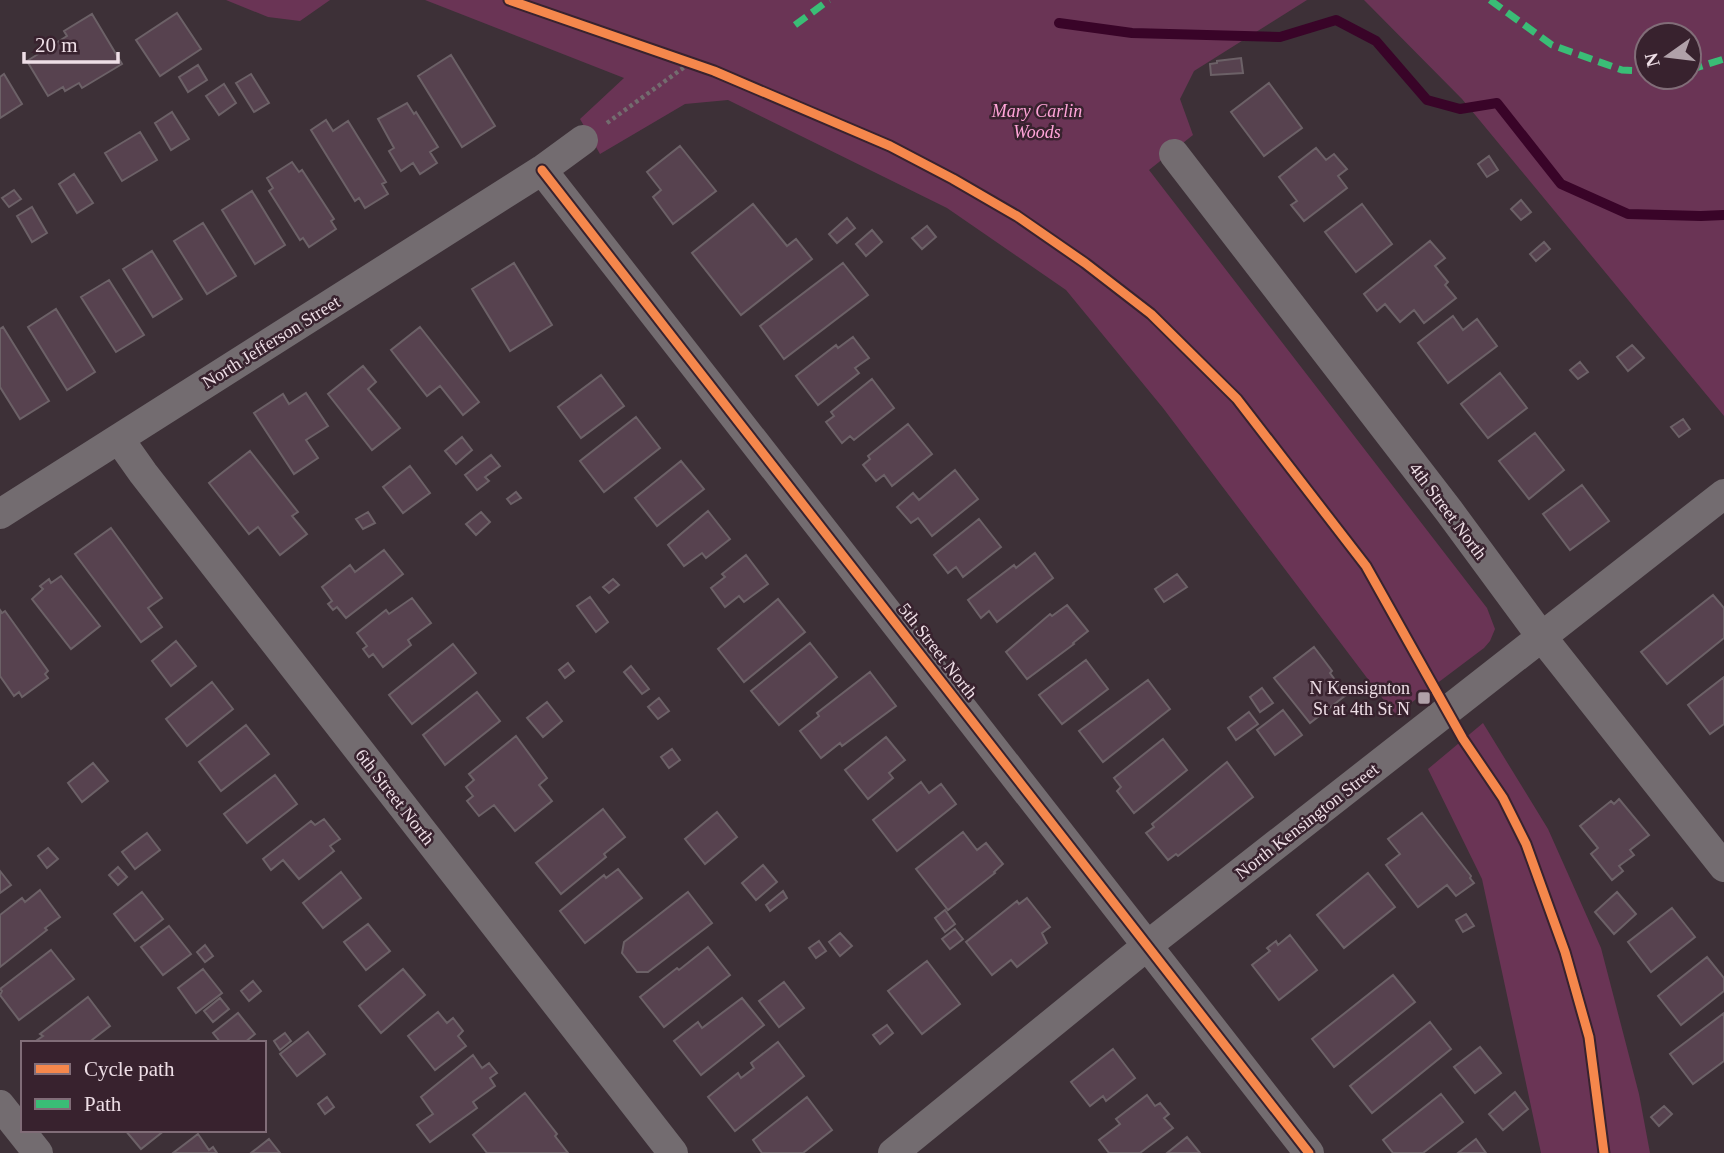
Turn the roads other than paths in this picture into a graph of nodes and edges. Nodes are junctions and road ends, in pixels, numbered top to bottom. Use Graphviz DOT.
graph roads {
  1 [pos="583,139"];
  2 [pos="1174,153"];
  3 [pos="542,170"];
  4 [pos="119,439"];
  5 [pos="1724,494"];
  6 [pos="0,514"];
  7 [pos="1541,636"];
  8 [pos="1724,867"];
  9 [pos="1148,945"];
  10 [pos="0,1105"];
  11 [pos="21,1132"];
  12 [pos="21,1132"];
  13 [pos="38,1153"];
  14 [pos="673,1153"];
  15 [pos="893,1153"];
  16 [pos="1310,1153"];
  1 -- 3 [label="street, North Jefferson Street"];
  2 -- 7 [label="street, 4th Street North"];
  3 -- 4 [label="street, North Jefferson Street"];
  3 -- 9 [label="street, 5th Street North"];
  4 -- 6 [label="street, North Jefferson Street"];
  4 -- 14 [label="street, 6th Street North"];
  5 -- 7 [label="street, North Kensington Street"];
  7 -- 8 [label="street, 4th Street North"];
  7 -- 9 [label="street, North Kensington Street"];
  9 -- 15 [label="street, North Kensington Street"];
  9 -- 16 [label="street, 5th Street North"];
  10 -- 11 [label="street"];
  12 -- 13 [label="street"];
}
